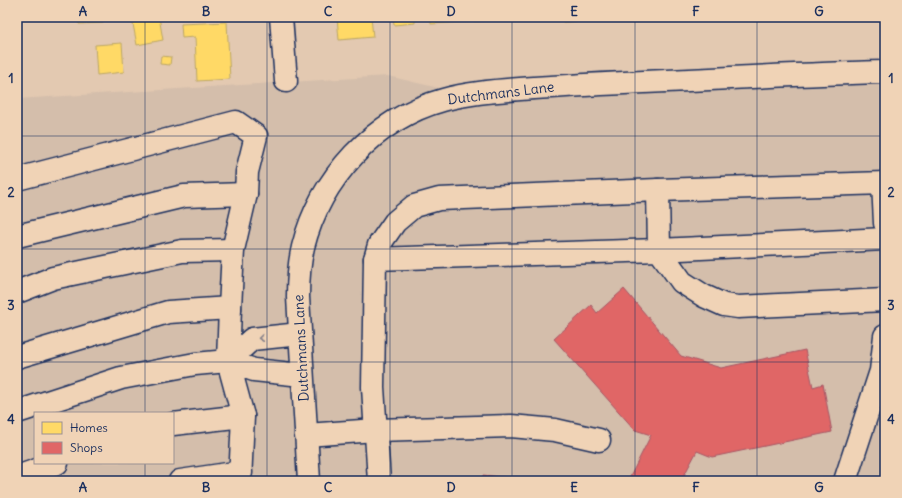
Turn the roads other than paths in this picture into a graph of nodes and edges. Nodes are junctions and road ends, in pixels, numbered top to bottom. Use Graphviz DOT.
graph roads {
  1 [pos="281,17"];
  2 [pos="885,72"];
  3 [pos="286,81"];
  4 [pos="17,179"];
  5 [pos="884,183"];
  6 [pos="658,190"];
  7 [pos="246,194"];
  8 [pos="885,223"];
  9 [pos="17,236"];
  10 [pos="885,239"];
  11 [pos="233,250"];
  12 [pos="658,250"];
  13 [pos="375,259"];
  14 [pos="17,292"];
  15 [pos="885,300"];
  16 [pos="230,308"];
  17 [pos="300,334"];
  18 [pos="885,341"];
  19 [pos="17,357"];
  20 [pos="228,361"];
  21 [pos="302,375"];
  22 [pos="17,412"];
  23 [pos="243,416"];
  24 [pos="174,424"];
  25 [pos="376,430"];
  26 [pos="306,435"];
  27 [pos="599,440"];
  28 [pos="54,464"];
  29 [pos="240,476"];
  30 [pos="17,477"];
  31 [pos="180,481"];
  32 [pos="309,481"];
  33 [pos="379,481"];
  34 [pos="845,481"];
  1 -- 3 [label="street"];
  2 -- 17 [label="street, Dutchmans Lane"];
  4 -- 7 [label="street"];
  5 -- 6 [label="street"];
  5 -- 8 [label="street"];
  6 -- 12 [label="street"];
  6 -- 13 [label="street"];
  7 -- 9 [label="street"];
  7 -- 11 [label="street"];
  10 -- 12 [label="street"];
  11 -- 14 [label="street"];
  11 -- 16 [label="street"];
  12 -- 13 [label="street"];
  12 -- 15 [label="street"];
  13 -- 25 [label="street"];
  16 -- 19 [label="street"];
  16 -- 20 [label="street"];
  17 -- 20 [label="street, one-way"];
  17 -- 21 [label="street, Dutchmans Lane"];
  18 -- 34 [label="street"];
  20 -- 21 [label="street"];
  20 -- 22 [label="street"];
  20 -- 23 [label="street"];
  21 -- 26 [label="street, Dutchmans Lane"];
  23 -- 24 [label="street"];
  23 -- 29 [label="street"];
  25 -- 26 [label="street"];
  25 -- 27 [label="street"];
  25 -- 33 [label="street"];
  26 -- 32 [label="street, Dutchmans Lane"];
  28 -- 30 [label="street"];
  29 -- 31 [label="street"];
}
